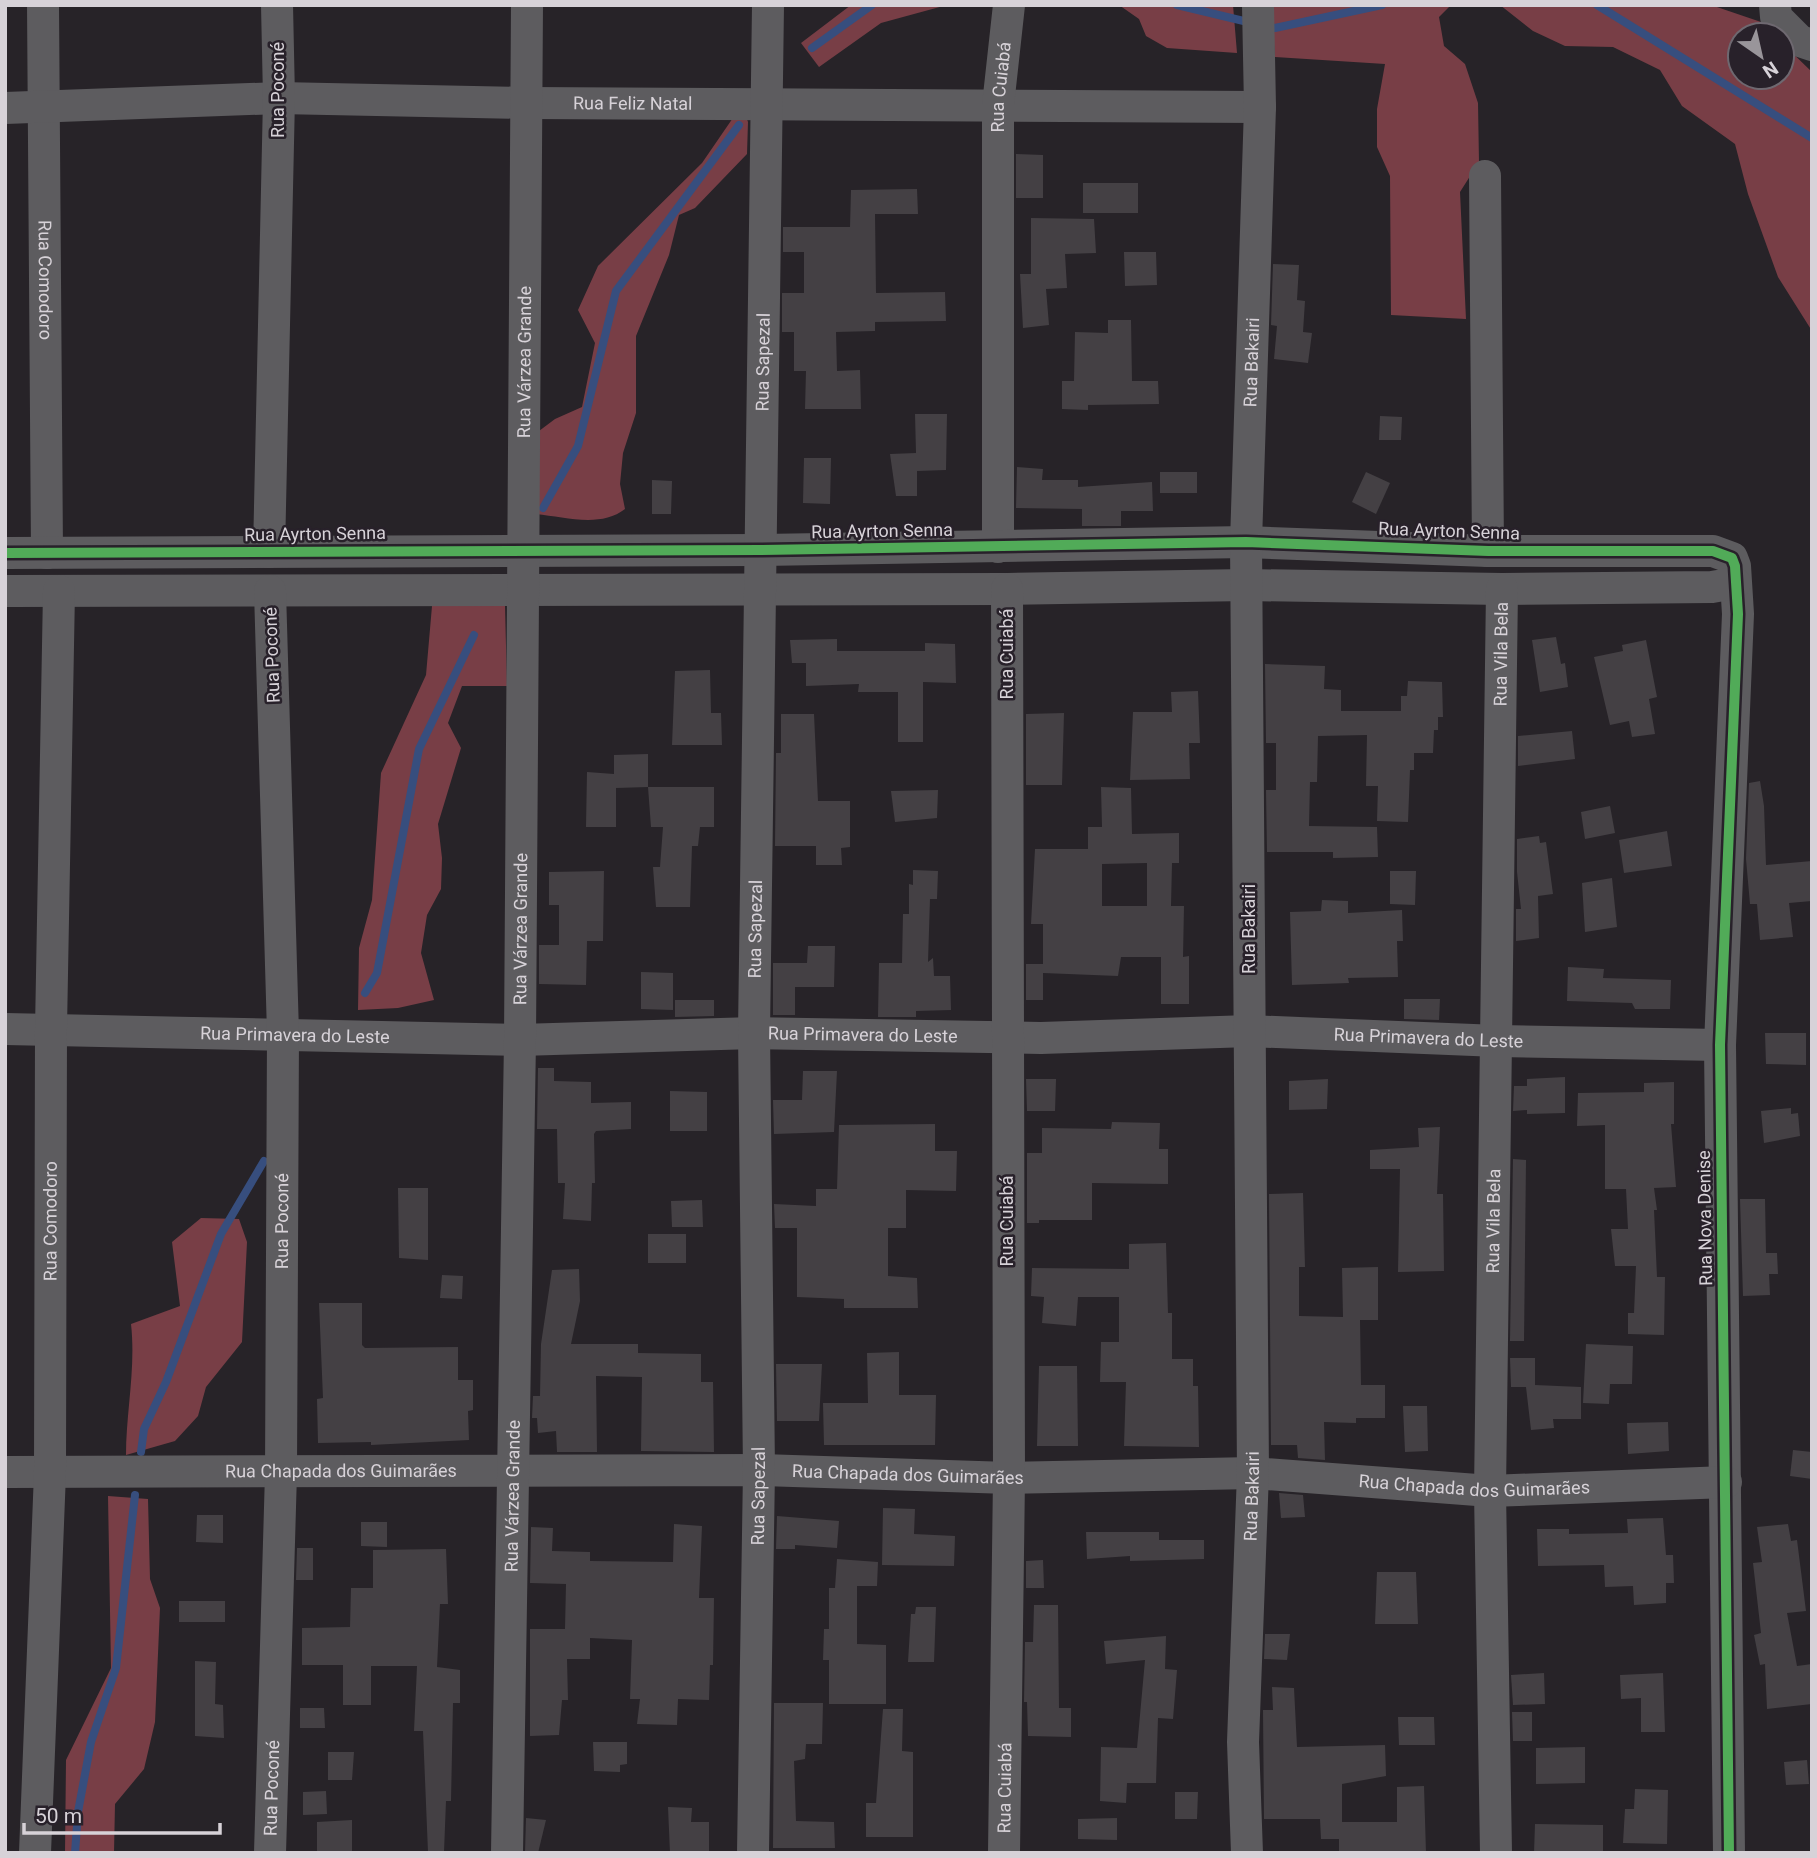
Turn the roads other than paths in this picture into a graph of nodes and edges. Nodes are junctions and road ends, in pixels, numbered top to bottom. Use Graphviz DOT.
graph roads {
  1 [pos="43,5"];
  2 [pos="277,5"];
  3 [pos="527,5"];
  4 [pos="768,5"];
  5 [pos="1009,5"];
  6 [pos="1258,6"];
  7 [pos="1775,11"];
  8 [pos="1812,45"];
  9 [pos="279,98"];
  10 [pos="528,103"];
  11 [pos="768,103"];
  12 [pos="998,105"];
  13 [pos="1260,107"];
  14 [pos="5,108"];
  15 [pos="46,108"];
  16 [pos="1485,176"];
  17 [pos="1246,542"];
  18 [pos="998,547"];
  19 [pos="524,549"];
  20 [pos="760,550"];
  21 [pos="1489,551"];
  22 [pos="269,552"];
  23 [pos="5,553"];
  24 [pos="47,553"];
  25 [pos="1735,583"];
  26 [pos="1247,585"];
  27 [pos="523,589"];
  28 [pos="1007,589"];
  29 [pos="1502,589"];
  30 [pos="759,590"];
  31 [pos="5,591"];
  32 [pos="59,591"];
  33 [pos="270,591"];
  34 [pos="5,1029"];
  35 [pos="51,1029"];
  36 [pos="1249,1031"];
  37 [pos="754,1033"];
  38 [pos="283,1034"];
  39 [pos="1005,1037"];
  40 [pos="520,1040"];
  41 [pos="1498,1041"];
  42 [pos="1720,1045"];
  43 [pos="760,1471"];
  44 [pos="5,1472"];
  45 [pos="513,1472"];
  46 [pos="50,1473"];
  47 [pos="281,1473"];
  48 [pos="1253,1473"];
  49 [pos="1009,1478"];
  50 [pos="1726,1482"];
  51 [pos="1490,1491"];
  52 [pos="35,1853"];
  53 [pos="270,1853"];
  54 [pos="508,1853"];
  55 [pos="754,1853"];
  56 [pos="1004,1853"];
  57 [pos="1247,1853"];
  58 [pos="1496,1853"];
  59 [pos="1729,1853"];
  1 -- 15 [label="street, Rua Comodoro"];
  2 -- 9 [label="street, Rua Poconé"];
  3 -- 10 [label="street, Rua Várzea Grande"];
  4 -- 11 [label="street, Rua Sapezal"];
  5 -- 12 [label="street, Rua Cuiabá"];
  6 -- 13 [label="street, Rua Bakairi"];
  7 -- 8 [label="street"];
  9 -- 10 [label="street, Rua Feliz Natal"];
  9 -- 15 [label="street, Rua Feliz Natal"];
  9 -- 22 [label="street, Rua Poconé"];
  10 -- 11 [label="street, Rua Feliz Natal"];
  10 -- 19 [label="street, Rua Várzea Grande"];
  11 -- 12 [label="street, Rua Feliz Natal"];
  11 -- 20 [label="street, Rua Sapezal"];
  12 -- 13 [label="street, Rua Feliz Natal"];
  12 -- 18 [label="street, Rua Cuiabá"];
  13 -- 17 [label="street, Rua Bakairi"];
  14 -- 15 [label="street, Rua Feliz Natal"];
  15 -- 24 [label="street, Rua Comodoro"];
  16 -- 21 [label="street"];
  17 -- 18 [label="street, Rua Ayrton Senna"];
  17 -- 21 [label="street, Rua Ayrton Senna"];
  17 -- 26 [label="street, Rua Bakairi"];
  18 -- 20 [label="street, Rua Ayrton Senna"];
  19 -- 20 [label="street, Rua Ayrton Senna"];
  19 -- 22 [label="street, Rua Ayrton Senna"];
  19 -- 27 [label="street, Rua Várzea Grande"];
  20 -- 30 [label="street, Rua Sapezal"];
  21 -- 25 [label="street, Rua Ayrton Senna"];
  22 -- 24 [label="street, Rua Ayrton Senna"];
  23 -- 24 [label="street, Rua Ayrton Senna"];
  25 -- 29 [label="street"];
  25 -- 42 [label="street, Rua Nova Denise"];
  26 -- 28 [label="street"];
  26 -- 29 [label="street"];
  26 -- 36 [label="street, Rua Bakairi"];
  27 -- 30 [label="street"];
  27 -- 33 [label="street"];
  27 -- 40 [label="street, Rua Várzea Grande"];
  28 -- 30 [label="street"];
  28 -- 39 [label="street, Rua Cuiabá"];
  29 -- 41 [label="street, Rua Vila Bela"];
  30 -- 37 [label="street, Rua Sapezal"];
  31 -- 32 [label="street"];
  32 -- 33 [label="street"];
  32 -- 35 [label="street, Rua Comodoro"];
  33 -- 38 [label="street, Rua Poconé"];
  34 -- 35 [label="street, Rua Primavera do Leste"];
  35 -- 38 [label="street, Rua Primavera do Leste"];
  35 -- 46 [label="street, Rua Comodoro"];
  36 -- 39 [label="street, Rua Primavera do Leste"];
  36 -- 41 [label="street, Rua Primavera do Leste"];
  36 -- 48 [label="street, Rua Bakairi"];
  37 -- 39 [label="street, Rua Primavera do Leste"];
  37 -- 40 [label="street, Rua Primavera do Leste"];
  37 -- 43 [label="street, Rua Sapezal"];
  38 -- 40 [label="street, Rua Primavera do Leste"];
  38 -- 47 [label="street, Rua Poconé"];
  39 -- 49 [label="street, Rua Cuiabá"];
  40 -- 45 [label="street, Rua Várzea Grande"];
  41 -- 42 [label="street, Rua Primavera do Leste"];
  41 -- 51 [label="street, Rua Vila Bela"];
  42 -- 50 [label="street, Rua Nova Denise"];
  43 -- 45 [label="street, Rua Chapada dos Guimarães"];
  43 -- 49 [label="street, Rua Chapada dos Guimarães"];
  43 -- 55 [label="street, Rua Sapezal"];
  44 -- 46 [label="street, Rua Chapada dos Guimarães"];
  45 -- 47 [label="street, Rua Chapada dos Guimarães"];
  45 -- 54 [label="street, Rua Várzea Grande"];
  46 -- 47 [label="street, Rua Chapada dos Guimarães"];
  46 -- 52 [label="street, Rua Comodoro"];
  47 -- 53 [label="street, Rua Poconé"];
  48 -- 49 [label="street, Rua Chapada dos Guimarães"];
  48 -- 51 [label="street, Rua Chapada dos Guimarães"];
  48 -- 57 [label="street, Rua Bakairi"];
  49 -- 56 [label="street, Rua Cuiabá"];
  50 -- 51 [label="street, Rua Chapada dos Guimarães"];
  50 -- 59 [label="street, Rua Nova Denise"];
  51 -- 58 [label="street, Rua Vila Bela"];
}
